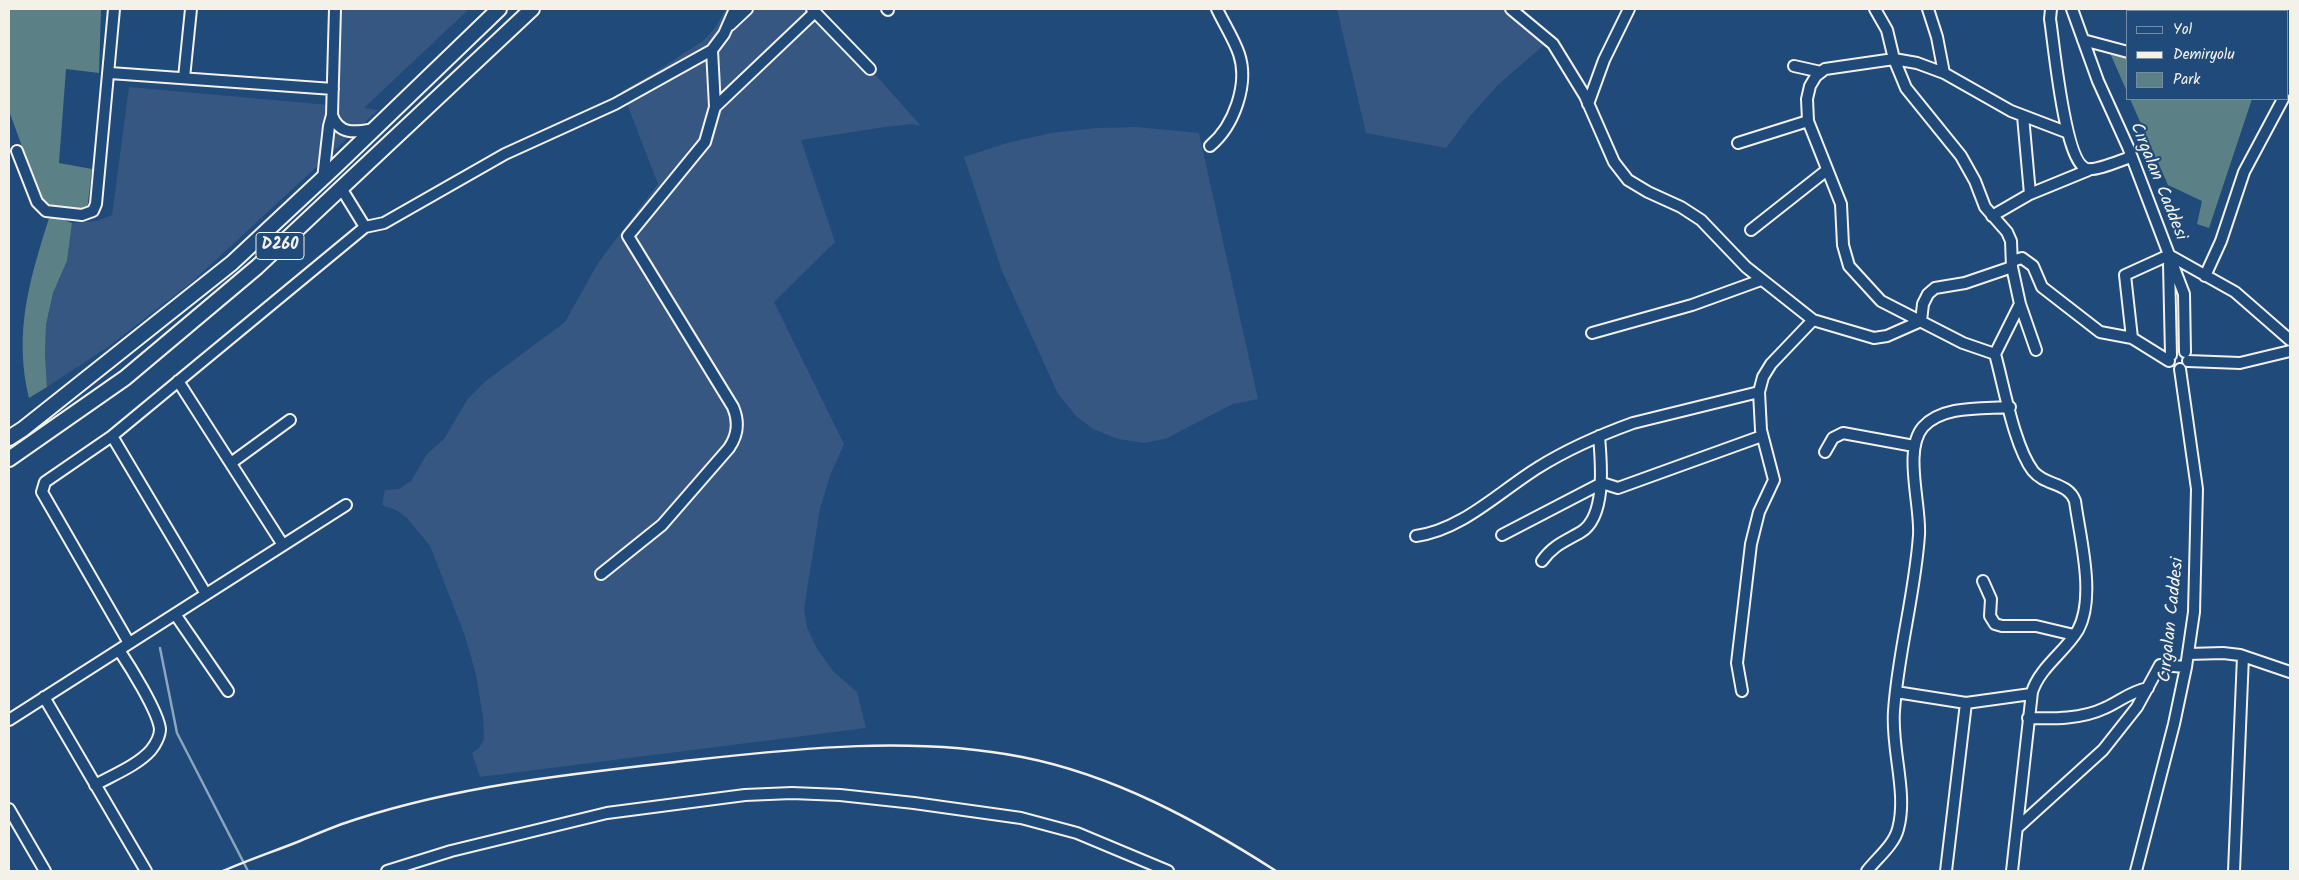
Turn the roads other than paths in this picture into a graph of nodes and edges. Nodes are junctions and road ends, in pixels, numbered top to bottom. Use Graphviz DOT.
graph roads {
  1 [pos="114,9"];
  2 [pos="191,9"];
  3 [pos="335,9"];
  4 [pos="499,9"];
  5 [pos="532,9"];
  6 [pos="735,9"];
  7 [pos="747,9"];
  8 [pos="1217,9"];
  9 [pos="1511,9"];
  10 [pos="1629,9"];
  11 [pos="1875,9"];
  12 [pos="1928,9"];
  13 [pos="2051,9"];
  14 [pos="2072,9"];
  15 [pos="814,10"];
  16 [pos="727,28"];
  17 [pos="2083,40"];
  18 [pos="712,50"];
  19 [pos="2126,51"];
  20 [pos="1894,59"];
  21 [pos="1794,66"];
  22 [pos="870,69"];
  23 [pos="1820,72"];
  24 [pos="1944,72"];
  25 [pos="110,73"];
  26 [pos="184,78"];
  27 [pos="333,89"];
  28 [pos="2282,100"];
  29 [pos="1588,104"];
  30 [pos="714,107"];
  31 [pos="332,115"];
  32 [pos="2023,116"];
  33 [pos="1808,121"];
  34 [pos="376,128"];
  35 [pos="2066,132"];
  36 [pos="1738,143"];
  37 [pos="1210,146"];
  38 [pos="17,151"];
  39 [pos="2131,157"];
  40 [pos="2091,169"];
  41 [pos="1828,170"];
  42 [pos="323,179"];
  43 [pos="341,188"];
  44 [pos="2030,194"];
  45 [pos="1992,216"];
  46 [pos="365,227"];
  47 [pos="1751,230"];
  48 [pos="2169,255"];
  49 [pos="2012,264"];
  50 [pos="2206,276"];
  51 [pos="1761,280"];
  52 [pos="2020,304"];
  53 [pos="1813,320"];
  54 [pos="1921,321"];
  55 [pos="1592,333"];
  56 [pos="2132,338"];
  57 [pos="2290,340"];
  58 [pos="2036,350"];
  59 [pos="2290,351"];
  60 [pos="1995,354"];
  61 [pos="2187,357"];
  62 [pos="2170,358"];
  63 [pos="2180,369"];
  64 [pos="178,381"];
  65 [pos="1759,392"];
  66 [pos="2010,407"];
  67 [pos="290,420"];
  68 [pos="112,436"];
  69 [pos="1599,436"];
  70 [pos="1762,436"];
  71 [pos="9,438"];
  72 [pos="1914,446"];
  73 [pos="1825,452"];
  74 [pos="9,459"];
  75 [pos="230,464"];
  76 [pos="1602,483"];
  77 [pos="346,505"];
  78 [pos="1502,535"];
  79 [pos="1416,536"];
  80 [pos="283,545"];
  81 [pos="1542,561"];
  82 [pos="601,574"];
  83 [pos="1983,581"];
  84 [pos="206,594"];
  85 [pos="175,614"];
  86 [pos="2074,635"];
  87 [pos="129,643"];
  88 [pos="119,650"];
  89 [pos="2188,654"];
  90 [pos="2243,656"];
  91 [pos="2186,667"];
  92 [pos="2290,672"];
  93 [pos="2148,688"];
  94 [pos="1742,691"];
  95 [pos="228,692"];
  96 [pos="1896,692"];
  97 [pos="2031,694"];
  98 [pos="44,697"];
  99 [pos="1966,703"];
  100 [pos="2028,718"];
  101 [pos="9,720"];
  102 [pos="95,785"];
  103 [pos="9,809"];
  104 [pos="2016,828"];
  105 [pos="45,871"];
  106 [pos="146,871"];
  107 [pos="387,871"];
  108 [pos="1168,871"];
  109 [pos="1867,871"];
  110 [pos="1946,871"];
  111 [pos="2012,871"];
  112 [pos="2136,871"];
  113 [pos="2234,871"];
  1 -- 25 [label="street"];
  2 -- 26 [label="street"];
  3 -- 27 [label="street"];
  4 -- 34 [label="highway, D260"];
  5 -- 43 [label="highway, D260"];
  6 -- 16 [label="street"];
  7 -- 16 [label="street"];
  8 -- 37 [label="street"];
  9 -- 29 [label="street"];
  10 -- 29 [label="street"];
  11 -- 20 [label="street"];
  12 -- 24 [label="street"];
  13 -- 35 [label="street"];
  14 -- 17 [label="street, Cırgalan Caddesi"];
  15 -- 22 [label="street"];
  15 -- 30 [label="street"];
  16 -- 18 [label="street"];
  17 -- 19 [label="street"];
  17 -- 39 [label="street, Cırgalan Caddesi"];
  18 -- 30 [label="street"];
  18 -- 46 [label="street"];
  20 -- 23 [label="street"];
  20 -- 24 [label="street"];
  20 -- 45 [label="street"];
  21 -- 23 [label="street"];
  23 -- 33 [label="street"];
  24 -- 32 [label="street"];
  25 -- 26 [label="street"];
  25 -- 38 [label="street"];
  26 -- 27 [label="street"];
  27 -- 31 [label="street"];
  28 -- 50 [label="street"];
  29 -- 51 [label="street"];
  30 -- 82 [label="street"];
  31 -- 34 [label="street"];
  31 -- 42 [label="street"];
  32 -- 35 [label="street"];
  32 -- 44 [label="street"];
  33 -- 36 [label="street"];
  33 -- 41 [label="street"];
  34 -- 42 [label="highway, D260"];
  35 -- 40 [label="street"];
  39 -- 40 [label="street"];
  39 -- 48 [label="street, Cırgalan Caddesi"];
  40 -- 44 [label="street"];
  41 -- 47 [label="street"];
  41 -- 54 [label="street"];
  42 -- 71 [label="highway, D260"];
  43 -- 46 [label="street"];
  43 -- 74 [label="highway, D260"];
  44 -- 45 [label="street"];
  45 -- 49 [label="street"];
  46 -- 64 [label="street"];
  48 -- 50 [label="street"];
  48 -- 56 [label="street"];
  48 -- 61 [label="street, Cırgalan Caddesi"];
  48 -- 62 [label="street, Cırgalan Caddesi"];
  49 -- 52 [label="street"];
  49 -- 54 [label="street"];
  49 -- 56 [label="street"];
  50 -- 57 [label="street"];
  51 -- 53 [label="street"];
  51 -- 55 [label="street"];
  52 -- 58 [label="street"];
  52 -- 60 [label="street"];
  53 -- 54 [label="street"];
  53 -- 65 [label="street"];
  54 -- 60 [label="street"];
  56 -- 62 [label="street"];
  59 -- 61 [label="street"];
  60 -- 66 [label="street"];
  61 -- 62 [label="street"];
  61 -- 63 [label="street"];
  62 -- 63 [label="street"];
  63 -- 89 [label="street, Cırgalan Caddesi"];
  64 -- 68 [label="street"];
  64 -- 75 [label="street"];
  65 -- 69 [label="street"];
  65 -- 70 [label="street"];
  66 -- 72 [label="street"];
  66 -- 86 [label="street"];
  67 -- 75 [label="street"];
  68 -- 84 [label="street"];
  68 -- 87 [label="street"];
  69 -- 76 [label="street"];
  69 -- 79 [label="street"];
  70 -- 76 [label="street"];
  70 -- 94 [label="street"];
  72 -- 73 [label="street"];
  72 -- 96 [label="street"];
  75 -- 80 [label="street"];
  76 -- 78 [label="street"];
  76 -- 81 [label="street"];
  77 -- 80 [label="street"];
  80 -- 84 [label="street"];
  83 -- 86 [label="street"];
  84 -- 85 [label="street"];
  85 -- 87 [label="street"];
  85 -- 95 [label="street"];
  86 -- 97 [label="street"];
  87 -- 88 [label="street"];
  88 -- 98 [label="street"];
  88 -- 102 [label="street"];
  89 -- 90 [label="street"];
  89 -- 91 [label="street, Cırgalan Caddesi"];
  90 -- 92 [label="street"];
  90 -- 113 [label="street"];
  91 -- 93 [label="street"];
  91 -- 112 [label="street, Cırgalan Caddesi"];
  93 -- 100 [label="street"];
  93 -- 104 [label="street"];
  96 -- 99 [label="street"];
  96 -- 109 [label="street"];
  97 -- 99 [label="street"];
  97 -- 100 [label="street"];
  98 -- 101 [label="street"];
  98 -- 102 [label="street"];
  99 -- 110 [label="street"];
  100 -- 104 [label="street"];
  102 -- 106 [label="street"];
  103 -- 105 [label="street"];
  104 -- 111 [label="street"];
  107 -- 108 [label="street"];
}
